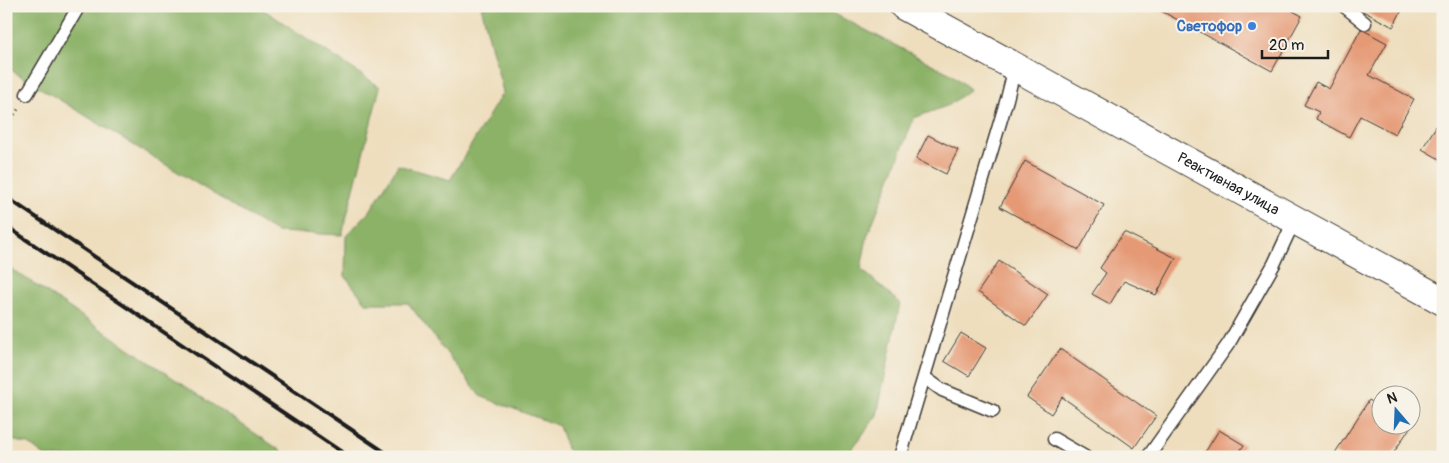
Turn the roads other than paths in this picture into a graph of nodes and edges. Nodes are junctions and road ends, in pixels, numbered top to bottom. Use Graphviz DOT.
graph roads {
  1 [pos="79,6"];
  2 [pos="904,6"];
  3 [pos="1344,6"];
  4 [pos="1365,22"];
  5 [pos="1015,67"];
  6 [pos="27,94"];
  7 [pos="1294,221"];
  8 [pos="1443,301"];
  9 [pos="924,377"];
  10 [pos="994,411"];
  11 [pos="1054,439"];
  12 [pos="900,457"];
  13 [pos="1085,457"];
  14 [pos="1148,457"];
  1 -- 6 [label="lane"];
  2 -- 5 [label="main road, Реактивная улица"];
  3 -- 4 [label="lane"];
  5 -- 7 [label="main road, Реактивная улица"];
  5 -- 9 [label="lane"];
  7 -- 8 [label="main road, Реактивная улица"];
  7 -- 14 [label="lane"];
  9 -- 10 [label="lane"];
  9 -- 12 [label="lane"];
  11 -- 13 [label="lane"];
}
